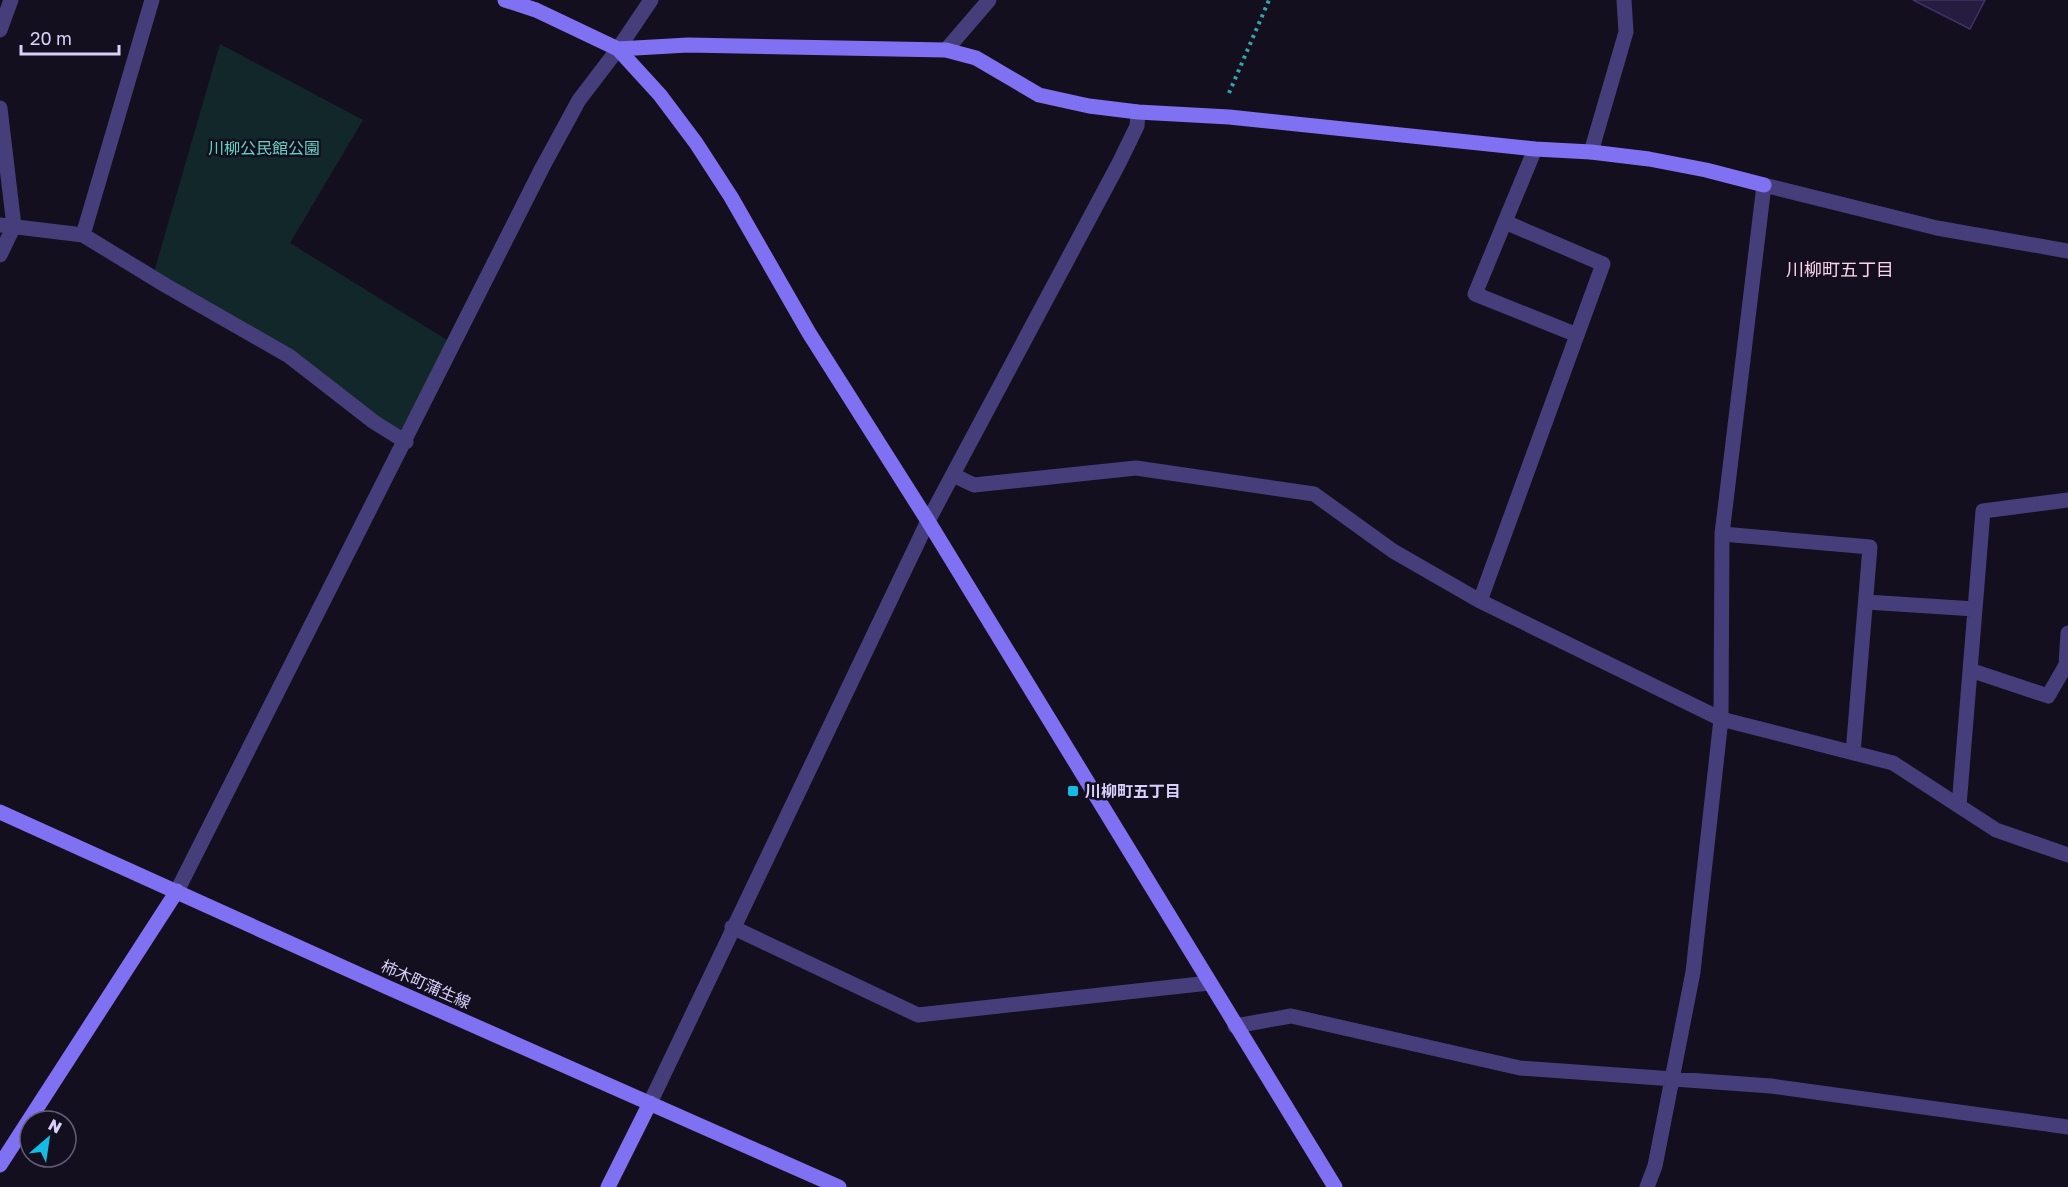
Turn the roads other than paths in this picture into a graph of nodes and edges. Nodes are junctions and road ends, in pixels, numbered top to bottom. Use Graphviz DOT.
graph roads {
  1 [pos="11,0"];
  2 [pos="152,0"];
  3 [pos="505,0"];
  4 [pos="651,0"];
  5 [pos="989,0"];
  6 [pos="1624,0"];
  7 [pos="0,30"];
  8 [pos="618,49"];
  9 [pos="946,50"];
  10 [pos="0,108"];
  11 [pos="1138,112"];
  12 [pos="1535,148"];
  13 [pos="1591,152"];
  14 [pos="1764,185"];
  15 [pos="1505,222"];
  16 [pos="7,225"];
  17 [pos="83,235"];
  18 [pos="2068,250"];
  19 [pos="0,255"];
  20 [pos="1577,335"];
  21 [pos="406,442"];
  22 [pos="953,475"];
  23 [pos="2068,500"];
  24 [pos="928,521"];
  25 [pos="1722,534"];
  26 [pos="1480,601"];
  27 [pos="1866,602"];
  28 [pos="1975,609"];
  29 [pos="2068,633"];
  30 [pos="1970,670"];
  31 [pos="1721,719"];
  32 [pos="1853,753"];
  33 [pos="1959,806"];
  34 [pos="0,812"];
  35 [pos="2068,855"];
  36 [pos="177,891"];
  37 [pos="732,927"];
  38 [pos="1209,983"];
  39 [pos="1235,1026"];
  40 [pos="1672,1078"];
  41 [pos="650,1103"];
  42 [pos="2068,1127"];
  43 [pos="0,1165"];
  44 [pos="608,1187"];
  45 [pos="839,1187"];
  46 [pos="1335,1187"];
  47 [pos="1647,1187"];
  1 -- 7 [label="street"];
  2 -- 17 [label="street"];
  3 -- 8 [label="street"];
  4 -- 8 [label="street"];
  5 -- 9 [label="street"];
  6 -- 13 [label="street"];
  8 -- 9 [label="street"];
  8 -- 21 [label="street"];
  8 -- 24 [label="street"];
  9 -- 11 [label="street"];
  10 -- 16 [label="street"];
  11 -- 12 [label="street"];
  11 -- 22 [label="street"];
  12 -- 13 [label="street"];
  12 -- 15 [label="street"];
  13 -- 14 [label="street"];
  14 -- 18 [label="street"];
  14 -- 25 [label="street"];
  15 -- 20 [label="street"];
  15 -- 20 [label="street"];
  16 -- 17 [label="street"];
  16 -- 19 [label="street"];
  17 -- 21 [label="street"];
  20 -- 26 [label="street"];
  21 -- 36 [label="street"];
  22 -- 24 [label="street"];
  22 -- 26 [label="street"];
  23 -- 28 [label="street"];
  24 -- 37 [label="street"];
  24 -- 38 [label="street"];
  25 -- 27 [label="street"];
  25 -- 31 [label="street"];
  26 -- 31 [label="street"];
  27 -- 28 [label="street"];
  27 -- 32 [label="street"];
  28 -- 30 [label="street"];
  29 -- 30 [label="street"];
  30 -- 33 [label="street"];
  31 -- 32 [label="street"];
  31 -- 40 [label="street"];
  32 -- 33 [label="street"];
  33 -- 35 [label="street"];
  34 -- 36 [label="street, 柿木町蒲生線"];
  36 -- 41 [label="street, 柿木町蒲生線"];
  36 -- 43 [label="street"];
  37 -- 38 [label="street"];
  37 -- 41 [label="street"];
  38 -- 39 [label="street"];
  39 -- 40 [label="street"];
  39 -- 46 [label="street"];
  40 -- 42 [label="street"];
  40 -- 47 [label="street"];
  41 -- 44 [label="street"];
  41 -- 45 [label="street, 柿木町蒲生線"];
}
